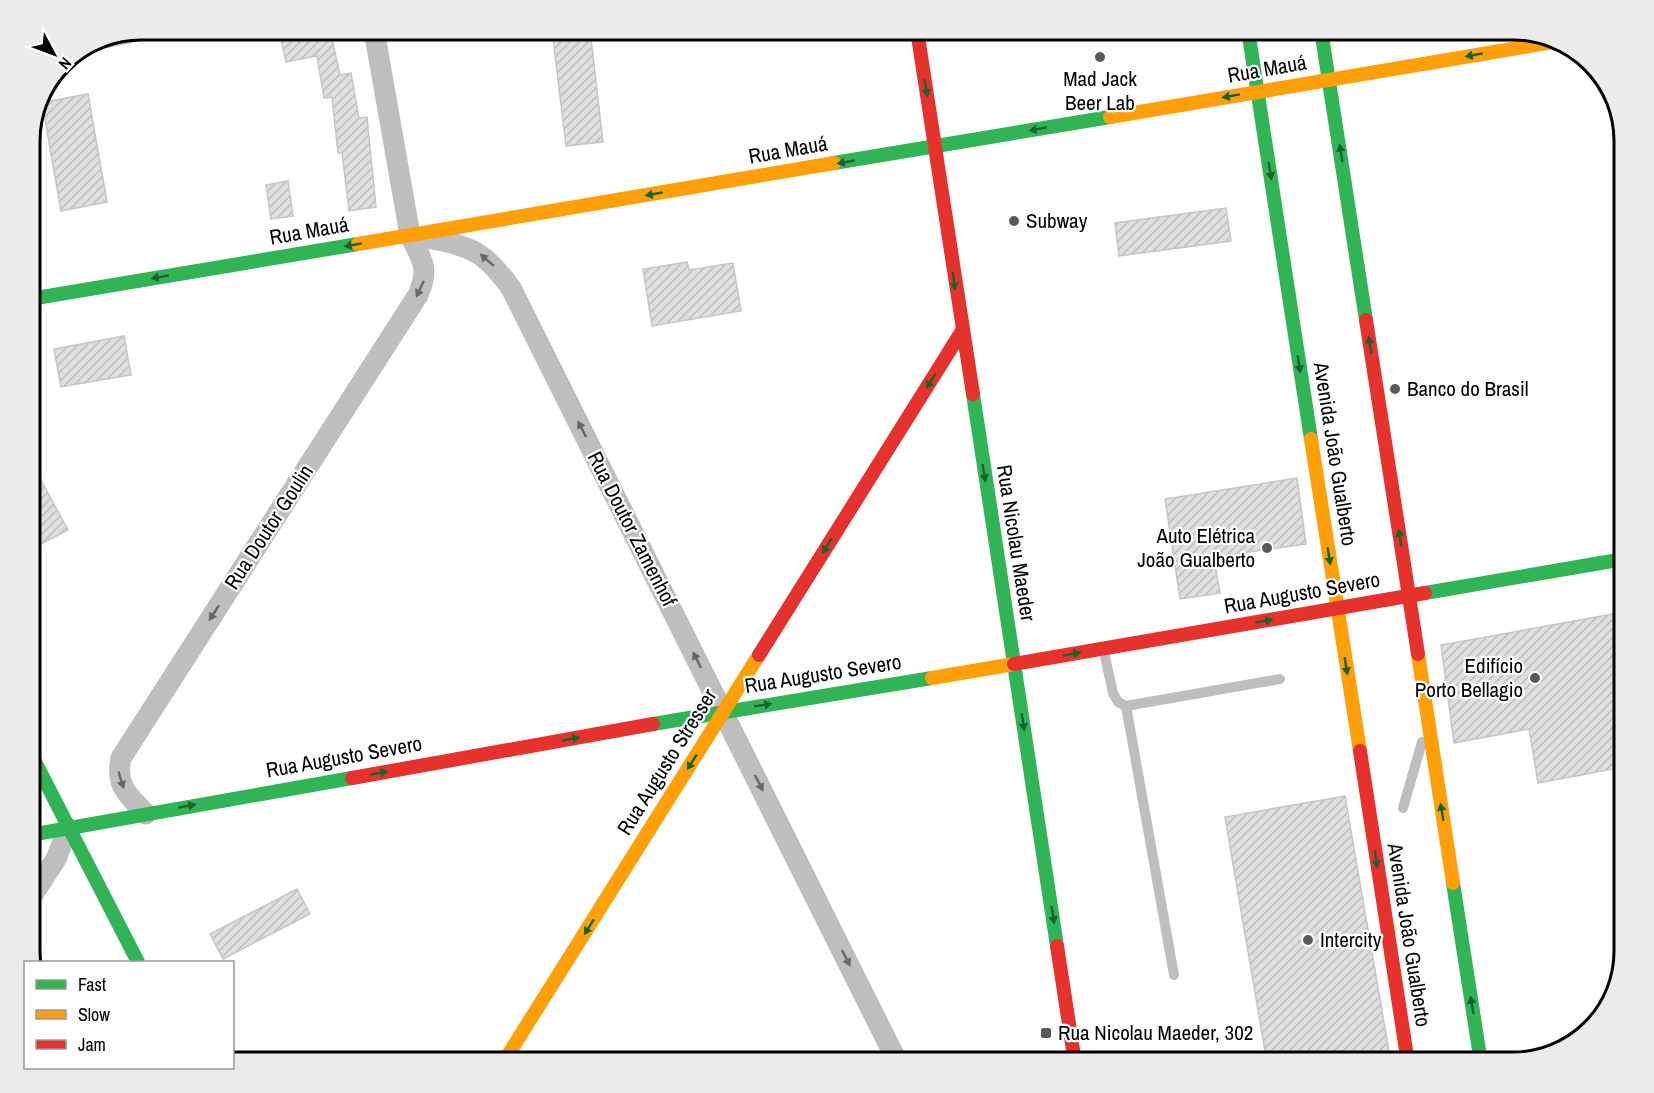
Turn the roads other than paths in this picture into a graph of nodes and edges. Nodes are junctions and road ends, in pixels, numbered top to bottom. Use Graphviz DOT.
graph roads {
  1 [pos="376,40"];
  2 [pos="918,40"];
  3 [pos="1250,40"];
  4 [pos="1324,40"];
  5 [pos="1539,44"];
  6 [pos="1330,80"];
  7 [pos="1258,92"];
  8 [pos="934,147"];
  9 [pos="410,235"];
  10 [pos="41,297"];
  11 [pos="962,332"];
  12 [pos="1614,561"];
  13 [pos="1409,596"];
  14 [pos="1337,608"];
  15 [pos="1103,649"];
  16 [pos="1014,664"];
  17 [pos="1280,679"];
  18 [pos="1126,706"];
  19 [pos="723,712"];
  20 [pos="1428,720"];
  21 [pos="41,774"];
  22 [pos="1403,808"];
  23 [pos="146,814"];
  24 [pos="68,828"];
  25 [pos="41,833"];
  26 [pos="41,879"];
  27 [pos="137,961"];
  28 [pos="1174,975"];
  29 [pos="510,1052"];
  30 [pos="893,1052"];
  31 [pos="1074,1052"];
  32 [pos="1406,1052"];
  33 [pos="1479,1052"];
  1 -- 9 [label="street"];
  2 -- 8 [label="main road, Rua Nicolau Maeder, one-way"];
  3 -- 7 [label="main road, Avenida João Gualberto"];
  4 -- 6 [label="main road"];
  5 -- 6 [label="main road, Rua Mauá, one-way"];
  6 -- 7 [label="main road, Rua Mauá"];
  13 -- 6 [label="main road, one-way"];
  7 -- 8 [label="main road, Rua Mauá, one-way"];
  7 -- 14 [label="main road, Avenida João Gualberto, one-way"];
  8 -- 9 [label="main road, Rua Mauá, one-way"];
  8 -- 11 [label="main road, Rua Nicolau Maeder, one-way"];
  9 -- 10 [label="main road, Rua Mauá, one-way"];
  19 -- 9 [label="street, Rua Doutor Zamenhof, one-way"];
  9 -- 23 [label="street, Rua Doutor Goulin, one-way"];
  11 -- 16 [label="main road, Rua Nicolau Maeder, one-way"];
  11 -- 19 [label="main road, Rua Augusto Stresser, one-way"];
  12 -- 13 [label="main road, Rua Augusto Severo"];
  13 -- 14 [label="main road, Rua Augusto Severo"];
  13 -- 20 [label="main road"];
  15 -- 14 [label="main road, Rua Augusto Severo, one-way"];
  14 -- 32 [label="main road, Avenida João Gualberto, one-way"];
  16 -- 15 [label="main road, Rua Augusto Severo, one-way"];
  15 -- 18 [label="lane"];
  19 -- 16 [label="main road, Rua Augusto Severo, one-way"];
  16 -- 31 [label="main road, Rua Nicolau Maeder, one-way"];
  17 -- 18 [label="lane"];
  18 -- 28 [label="lane"];
  23 -- 19 [label="main road, Rua Augusto Severo, one-way"];
  19 -- 29 [label="main road, Rua Augusto Stresser, one-way"];
  19 -- 30 [label="street, Rua Doutor Zamenhof, one-way"];
  20 -- 22 [label="lane"];
  33 -- 20 [label="main road, one-way"];
  21 -- 24 [label="main road"];
  23 -- 24 [label="main road, Rua Augusto Severo"];
  24 -- 25 [label="main road, Rua Augusto Severo"];
  24 -- 26 [label="street"];
  24 -- 27 [label="main road"];
}
